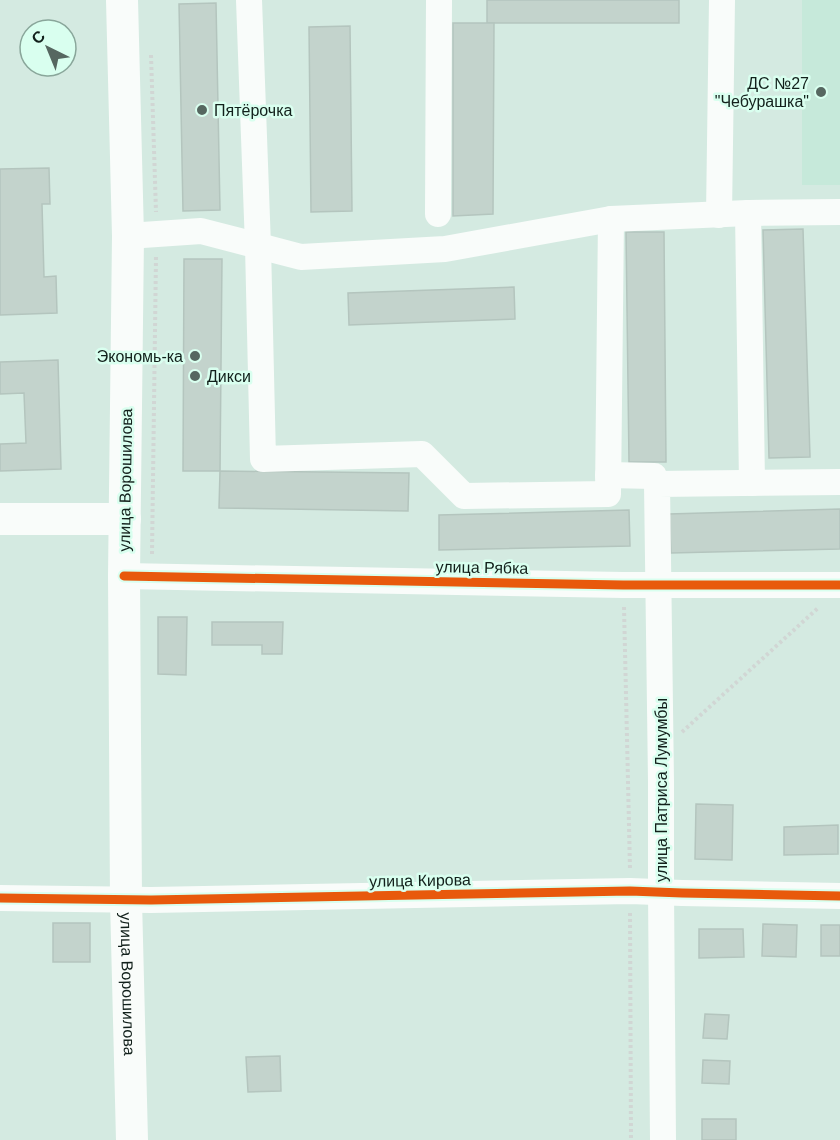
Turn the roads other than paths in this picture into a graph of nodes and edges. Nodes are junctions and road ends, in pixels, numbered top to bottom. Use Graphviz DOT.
graph roads {
  1 [pos="122,0"];
  2 [pos="249,0"];
  3 [pos="439,0"];
  4 [pos="722,0"];
  5 [pos="840,212"];
  6 [pos="748,213"];
  7 [pos="438,214"];
  8 [pos="719,215"];
  9 [pos="611,219"];
  10 [pos="128,236"];
  11 [pos="258,246"];
  12 [pos="608,475"];
  13 [pos="840,482"];
  14 [pos="752,483"];
  15 [pos="657,484"];
  16 [pos="0,519"];
  17 [pos="125,519"];
  18 [pos="124,576"];
  19 [pos="659,584"];
  20 [pos="840,585"];
  21 [pos="661,892"];
  22 [pos="840,896"];
  23 [pos="0,898"];
  24 [pos="126,900"];
  25 [pos="132,1140"];
  26 [pos="663,1140"];
  1 -- 10 [label="main road, улица Ворошилова"];
  2 -- 11 [label="street"];
  3 -- 7 [label="street"];
  4 -- 8 [label="street"];
  5 -- 6 [label="street"];
  6 -- 8 [label="street"];
  6 -- 14 [label="street"];
  8 -- 9 [label="street"];
  9 -- 11 [label="street"];
  9 -- 12 [label="street"];
  10 -- 11 [label="street"];
  10 -- 17 [label="main road, улица Ворошилова"];
  11 -- 12 [label="street"];
  12 -- 15 [label="street"];
  13 -- 14 [label="street"];
  14 -- 15 [label="street"];
  15 -- 19 [label="street, улица Патриса Лумумбы"];
  16 -- 17 [label="main road"];
  17 -- 18 [label="main road, улица Ворошилова"];
  18 -- 19 [label="street, улица Рябка"];
  18 -- 24 [label="main road, улица Ворошилова"];
  19 -- 20 [label="street, улица Рябка"];
  19 -- 21 [label="street, улица Патриса Лумумбы"];
  21 -- 22 [label="street, улица Кирова"];
  21 -- 24 [label="street, улица Кирова"];
  21 -- 26 [label="street, улица Патриса Лумумбы"];
  23 -- 24 [label="street, улица Кирова"];
  24 -- 25 [label="main road, улица Ворошилова"];
}
